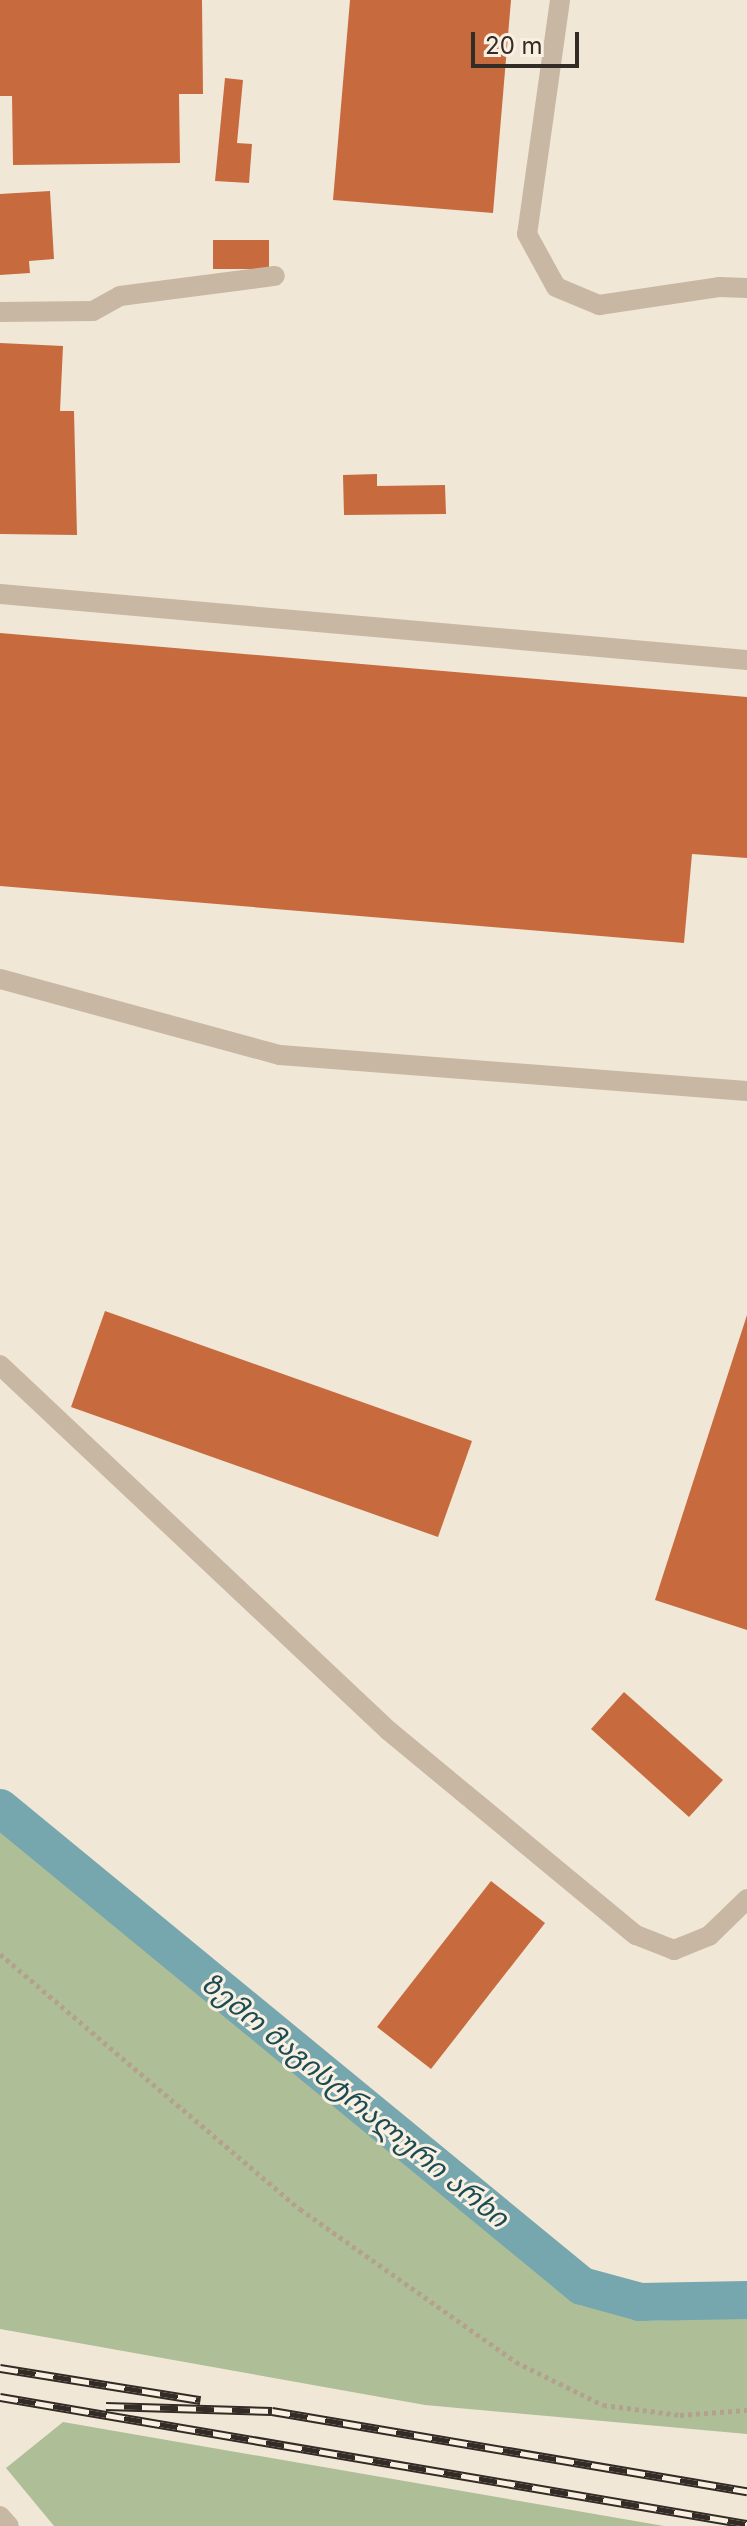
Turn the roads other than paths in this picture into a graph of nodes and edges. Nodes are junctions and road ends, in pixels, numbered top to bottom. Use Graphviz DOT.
graph roads {
  1 [pos="560,0"];
  2 [pos="275,276"];
  3 [pos="747,288"];
  4 [pos="0,312"];
  5 [pos="0,594"];
  6 [pos="747,660"];
  7 [pos="0,979"];
  8 [pos="747,1091"];
  9 [pos="0,1365"];
  10 [pos="747,1899"];
  11 [pos="0,2516"];
  12 [pos="9,2526"];
  1 -- 3 [label="street"];
  2 -- 4 [label="street"];
  5 -- 6 [label="street"];
  7 -- 8 [label="street"];
  9 -- 10 [label="street"];
  11 -- 12 [label="street"];
}
